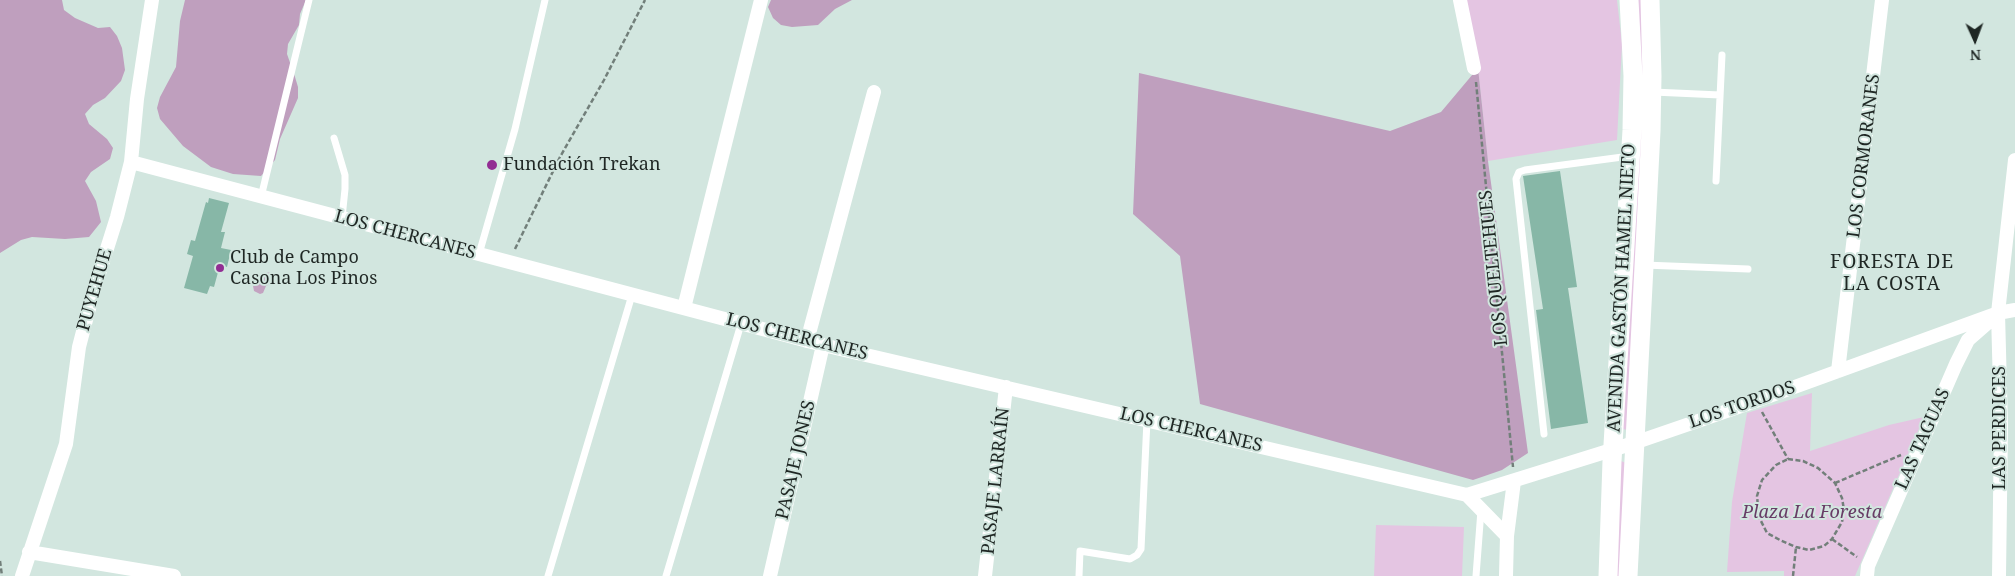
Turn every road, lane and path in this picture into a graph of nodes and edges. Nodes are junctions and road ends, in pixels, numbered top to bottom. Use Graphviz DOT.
graph roads {
  1 [pos="152,0"];
  2 [pos="309,0"];
  3 [pos="545,0"];
  4 [pos="645,0"];
  5 [pos="762,0"];
  6 [pos="1460,0"];
  7 [pos="1630,0"];
  8 [pos="1650,0"];
  9 [pos="1882,0"];
  10 [pos="1722,55"];
  11 [pos="1474,68"];
  12 [pos="874,92"];
  13 [pos="1652,92"];
  14 [pos="1720,95"];
  15 [pos="334,138"];
  16 [pos="1630,156"];
  17 [pos="2015,160"];
  18 [pos="131,162"];
  19 [pos="1716,181"];
  20 [pos="262,197"];
  21 [pos="342,218"];
  22 [pos="479,254"];
  23 [pos="508,262"];
  24 [pos="1644,266"];
  25 [pos="1748,269"];
  26 [pos="632,295"];
  27 [pos="684,308"];
  28 [pos="2015,310"];
  29 [pos="1998,313"];
  30 [pos="741,324"];
  31 [pos="807,341"];
  32 [pos="823,345"];
  33 [pos="1838,371"];
  34 [pos="1006,387"];
  35 [pos="1756,401"];
  36 [pos="1147,420"];
  37 [pos="1544,434"];
  38 [pos="1634,443"];
  39 [pos="1920,447"];
  40 [pos="1613,450"];
  41 [pos="1788,459"];
  42 [pos="1514,481"];
  43 [pos="1835,484"];
  44 [pos="1467,495"];
  45 [pos="1481,510"];
  46 [pos="1507,536"];
  47 [pos="1832,539"];
  48 [pos="1796,547"];
  49 [pos="29,552"];
  50 [pos="0,561"];
  51 [pos="1867,571"];
  52 [pos="2,576"];
  53 [pos="22,576"];
  54 [pos="174,576"];
  55 [pos="548,576"];
  56 [pos="666,576"];
  57 [pos="770,576"];
  58 [pos="985,576"];
  59 [pos="1079,576"];
  60 [pos="1476,576"];
  61 [pos="1506,576"];
  62 [pos="1608,576"];
  63 [pos="1628,576"];
  64 [pos="1793,576"];
  65 [pos="1999,576"];
  1 -- 18 [label="street, PUYEHUE"];
  2 -- 20 [label="lane"];
  3 -- 22 [label="lane"];
  4 -- 23 [label="path"];
  5 -- 27 [label="street"];
  6 -- 11 [label="street"];
  7 -- 16 [label="main road, AVENIDA GASTÓN HAMEL NIETO"];
  8 -- 13 [label="main road, AVENIDA GASTÓN HAMEL NIETO"];
  9 -- 33 [label="street, LOS CORMORANES"];
  10 -- 14 [label="lane"];
  11 -- 42 [label="path, LOS QUELTEHUES"];
  12 -- 31 [label="street"];
  13 -- 14 [label="lane"];
  13 -- 24 [label="main road, AVENIDA GASTÓN HAMEL NIETO"];
  14 -- 19 [label="lane"];
  15 -- 21 [label="lane"];
  16 -- 37 [label="lane"];
  16 -- 40 [label="main road, AVENIDA GASTÓN HAMEL NIETO"];
  17 -- 29 [label="street, LAS PERDICES"];
  18 -- 20 [label="street, LOS CHERCANES"];
  18 -- 49 [label="street, PUYEHUE"];
  20 -- 21 [label="street, LOS CHERCANES"];
  21 -- 22 [label="street, LOS CHERCANES"];
  22 -- 23 [label="street, LOS CHERCANES"];
  23 -- 26 [label="street, LOS CHERCANES"];
  24 -- 25 [label="lane"];
  24 -- 38 [label="main road, AVENIDA GASTÓN HAMEL NIETO"];
  26 -- 27 [label="street, LOS CHERCANES"];
  26 -- 55 [label="lane"];
  27 -- 30 [label="street, LOS CHERCANES"];
  28 -- 29 [label="street, LOS TORDOS"];
  29 -- 33 [label="street, LOS TORDOS"];
  29 -- 39 [label="street, LAS TAGUAS"];
  29 -- 65 [label="street, LAS PERDICES"];
  30 -- 31 [label="street, LOS CHERCANES"];
  30 -- 56 [label="lane"];
  31 -- 32 [label="street, LOS CHERCANES"];
  32 -- 34 [label="street, LOS CHERCANES"];
  32 -- 57 [label="street, PASAJE JONES"];
  33 -- 35 [label="street, LOS TORDOS"];
  34 -- 36 [label="street, LOS CHERCANES"];
  34 -- 58 [label="street, PASAJE LARRAÍN"];
  35 -- 38 [label="street, LOS TORDOS"];
  35 -- 41 [label="path"];
  36 -- 44 [label="street, LOS CHERCANES"];
  36 -- 59 [label="lane"];
  38 -- 40 [label="street, LOS TORDOS"];
  38 -- 63 [label="main road, AVENIDA GASTÓN HAMEL NIETO"];
  39 -- 43 [label="path"];
  39 -- 51 [label="street, LAS TAGUAS"];
  40 -- 42 [label="street, LOS TORDOS"];
  40 -- 62 [label="main road, AVENIDA GASTÓN HAMEL NIETO"];
  41 -- 43 [label="path"];
  41 -- 48 [label="path"];
  42 -- 44 [label="street, LOS TORDOS"];
  42 -- 46 [label="street"];
  43 -- 47 [label="path"];
  44 -- 45 [label="street"];
  45 -- 46 [label="street"];
  45 -- 60 [label="lane"];
  46 -- 61 [label="street"];
  47 -- 48 [label="path"];
  47 -- 51 [label="path"];
  48 -- 64 [label="path"];
  49 -- 53 [label="street, PUYEHUE"];
  49 -- 54 [label="street"];
  50 -- 52 [label="path"];
}
